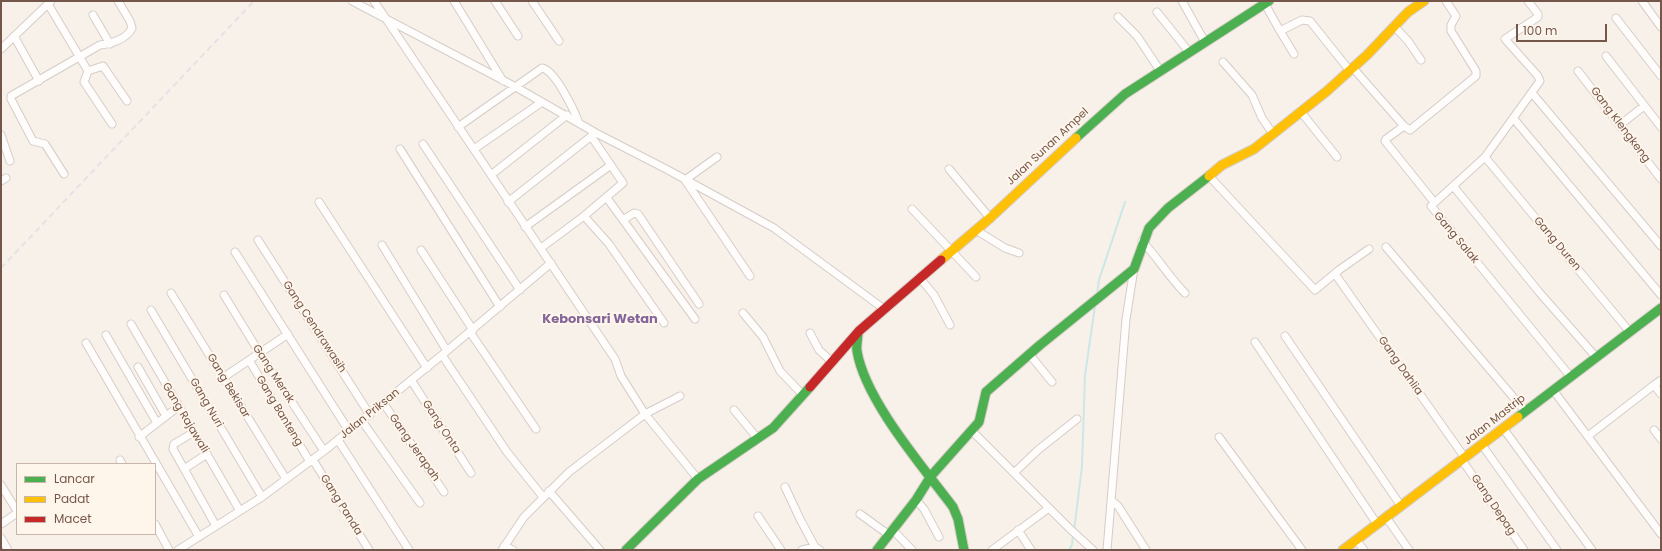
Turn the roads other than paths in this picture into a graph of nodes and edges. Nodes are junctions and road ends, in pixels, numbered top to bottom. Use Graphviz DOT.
graph roads {
  1 [pos="118,1"];
  2 [pos="352,1"];
  3 [pos="374,1"];
  4 [pos="454,1"];
  5 [pos="495,1"];
  6 [pos="532,1"];
  7 [pos="1182,1"];
  8 [pos="1424,1"];
  9 [pos="1446,1"];
  10 [pos="1528,1"];
  11 [pos="1642,1"];
  12 [pos="49,2"];
  13 [pos="1268,7"];
  14 [pos="1157,12"];
  15 [pos="93,15"];
  16 [pos="1118,17"];
  17 [pos="384,18"];
  18 [pos="1616,18"];
  19 [pos="1277,26"];
  20 [pos="1394,27"];
  21 [pos="1661,27"];
  22 [pos="14,36"];
  23 [pos="518,36"];
  24 [pos="558,41"];
  25 [pos="1205,42"];
  26 [pos="110,44"];
  27 [pos="1,49"];
  28 [pos="1189,52"];
  29 [pos="1294,54"];
  30 [pos="1606,56"];
  31 [pos="79,57"];
  32 [pos="1421,60"];
  33 [pos="1223,62"];
  34 [pos="1351,69"];
  35 [pos="88,71"];
  36 [pos="1578,71"];
  37 [pos="1161,72"];
  38 [pos="1661,76"];
  39 [pos="39,81"];
  40 [pos="503,81"];
  41 [pos="514,86"];
  42 [pos="1532,93"];
  43 [pos="128,101"];
  44 [pos="542,102"];
  45 [pos="1644,106"];
  46 [pos="1301,112"];
  47 [pos="567,115"];
  48 [pos="1514,119"];
  49 [pos="579,123"];
  50 [pos="112,124"];
  51 [pos="1620,125"];
  52 [pos="1404,126"];
  53 [pos="458,127"];
  54 [pos="1661,127"];
  55 [pos="593,134"];
  56 [pos="1273,134"];
  57 [pos="1,135"];
  58 [pos="423,144"];
  59 [pos="400,149"];
  60 [pos="474,149"];
  61 [pos="3,150"];
  62 [pos="717,157"];
  63 [pos="1337,157"];
  64 [pos="1485,157"];
  65 [pos="10,161"];
  66 [pos="611,165"];
  67 [pos="949,169"];
  68 [pos="64,174"];
  69 [pos="491,175"];
  70 [pos="1209,176"];
  71 [pos="1661,179"];
  72 [pos="685,180"];
  73 [pos="1454,186"];
  74 [pos="607,198"];
  75 [pos="319,202"];
  76 [pos="508,202"];
  77 [pos="1434,202"];
  78 [pos="912,209"];
  79 [pos="584,216"];
  80 [pos="990,218"];
  81 [pos="623,220"];
  82 [pos="525,226"];
  83 [pos="976,230"];
  84 [pos="258,240"];
  85 [pos="1142,241"];
  86 [pos="382,245"];
  87 [pos="1661,246"];
  88 [pos="1386,247"];
  89 [pos="541,248"];
  90 [pos="1369,249"];
  91 [pos="421,250"];
  92 [pos="951,251"];
  93 [pos="235,252"];
  94 [pos="1019,253"];
  95 [pos="551,263"];
  96 [pos="1127,274"];
  97 [pos="1335,274"];
  98 [pos="750,276"];
  99 [pos="976,277"];
  100 [pos="920,278"];
  101 [pos="520,290"];
  102 [pos="171,293"];
  103 [pos="1185,293"];
  104 [pos="224,295"];
  105 [pos="1661,295"];
  106 [pos="699,304"];
  107 [pos="500,307"];
  108 [pos="1661,308"];
  109 [pos="884,309"];
  110 [pos="151,310"];
  111 [pos="743,313"];
  112 [pos="695,319"];
  113 [pos="664,323"];
  114 [pos="131,324"];
  115 [pos="950,325"];
  116 [pos="471,331"];
  117 [pos="859,331"];
  118 [pos="1629,331"];
  119 [pos="810,333"];
  120 [pos="288,334"];
  121 [pos="106,335"];
  122 [pos="1285,336"];
  123 [pos="1255,342"];
  124 [pos="86,343"];
  125 [pos="840,350"];
  126 [pos="259,352"];
  127 [pos="445,353"];
  128 [pos="1030,355"];
  129 [pos="858,356"];
  130 [pos="1596,357"];
  131 [pos="249,360"];
  132 [pos="831,361"];
  133 [pos="138,367"];
  134 [pos="427,368"];
  135 [pos="1570,376"];
  136 [pos="224,377"];
  137 [pos="411,380"];
  138 [pos="1661,380"];
  139 [pos="1052,382"];
  140 [pos="165,384"];
  141 [pos="1654,385"];
  142 [pos="1553,390"];
  143 [pos="153,392"];
  144 [pos="1661,394"];
  145 [pos="803,395"];
  146 [pos="680,396"];
  147 [pos="384,404"];
  148 [pos="178,407"];
  149 [pos="734,410"];
  150 [pos="1526,411"];
  151 [pos="645,414"];
  152 [pos="370,415"];
  153 [pos="166,416"];
  154 [pos="1077,419"];
  155 [pos="362,421"];
  156 [pos="157,423"];
  157 [pos="536,428"];
  158 [pos="1503,428"];
  159 [pos="972,430"];
  160 [pos="1654,430"];
  161 [pos="350,431"];
  162 [pos="194,432"];
  163 [pos="139,436"];
  164 [pos="1588,436"];
  165 [pos="1219,437"];
  166 [pos="758,439"];
  167 [pos="1661,439"];
  168 [pos="338,440"];
  169 [pos="1482,445"];
  170 [pos="324,451"];
  171 [pos="207,454"];
  172 [pos="1464,459"];
  173 [pos="311,461"];
  174 [pos="155,463"];
  175 [pos="156,465"];
  176 [pos="184,469"];
  177 [pos="1015,472"];
  178 [pos="471,473"];
  179 [pos="931,476"];
  180 [pos="286,479"];
  181 [pos="698,479"];
  182 [pos="1,485"];
  183 [pos="785,486"];
  184 [pos="549,491"];
  185 [pos="444,492"];
  186 [pos="262,497"];
  187 [pos="543,497"];
  188 [pos="916,500"];
  189 [pos="1112,501"];
  190 [pos="420,503"];
  191 [pos="1401,506"];
  192 [pos="1049,508"];
  193 [pos="16,510"];
  194 [pos="240,510"];
  195 [pos="16,513"];
  196 [pos="860,514"];
  197 [pos="758,516"];
  198 [pos="1386,517"];
  199 [pos="1,524"];
  200 [pos="1377,524"];
  201 [pos="156,526"];
  202 [pos="216,526"];
  203 [pos="1018,530"];
  204 [pos="891,532"];
  205 [pos="1661,534"];
  206 [pos="199,537"];
  207 [pos="939,537"];
  208 [pos="1,538"];
  209 [pos="1356,540"];
  210 [pos="503,548"];
  211 [pos="817,549"];
  212 [pos="8,550"];
  213 [pos="169,550"];
  214 [pos="178,550"];
  215 [pos="369,550"];
  216 [pos="409,550"];
  217 [pos="513,550"];
  218 [pos="600,550"];
  219 [pos="626,550"];
  220 [pos="781,550"];
  221 [pos="802,550"];
  222 [pos="877,550"];
  223 [pos="912,550"];
  224 [pos="964,550"];
  225 [pos="992,550"];
  226 [pos="1031,550"];
  227 [pos="1093,550"];
  228 [pos="1107,550"];
  229 [pos="1146,550"];
  230 [pos="1302,550"];
  231 [pos="1343,550"];
  232 [pos="1364,550"];
  233 [pos="1409,550"];
  234 [pos="1524,550"];
  235 [pos="1557,550"];
  236 [pos="1592,550"];
  1 -- 26 [label="street"];
  2 -- 17 [label="street"];
  3 -- 17 [label="street"];
  4 -- 40 [label="street"];
  5 -- 23 [label="street"];
  6 -- 24 [label="street"];
  7 -- 25 [label="street"];
  8 -- 20 [label="main road"];
  9 -- 52 [label="street"];
  10 -- 42 [label="street"];
  11 -- 21 [label="street"];
  12 -- 22 [label="street"];
  12 -- 31 [label="street"];
  13 -- 19 [label="street"];
  13 -- 25 [label="main road, Jalan Sunan Ampel"];
  14 -- 28 [label="street"];
  15 -- 26 [label="street"];
  16 -- 37 [label="street"];
  17 -- 40 [label="street"];
  17 -- 53 [label="street"];
  18 -- 38 [label="street"];
  19 -- 29 [label="street"];
  19 -- 34 [label="street"];
  20 -- 32 [label="street"];
  20 -- 34 [label="main road"];
  22 -- 27 [label="street"];
  22 -- 39 [label="street"];
  25 -- 28 [label="main road, Jalan Sunan Ampel"];
  26 -- 31 [label="street"];
  28 -- 37 [label="main road, Jalan Sunan Ampel"];
  30 -- 45 [label="street"];
  31 -- 35 [label="street"];
  31 -- 39 [label="street"];
  33 -- 56 [label="street"];
  34 -- 46 [label="main road"];
  34 -- 52 [label="street"];
  35 -- 43 [label="street"];
  35 -- 50 [label="street"];
  36 -- 51 [label="street, Gang Klengkeng"];
  37 -- 80 [label="main road, Jalan Sunan Ampel"];
  39 -- 68 [label="street"];
  40 -- 41 [label="street"];
  41 -- 44 [label="street"];
  41 -- 49 [label="street"];
  41 -- 53 [label="street"];
  42 -- 48 [label="street"];
  42 -- 87 [label="street"];
  44 -- 47 [label="street"];
  44 -- 60 [label="street"];
  45 -- 51 [label="street"];
  45 -- 54 [label="street"];
  46 -- 56 [label="main road"];
  46 -- 63 [label="street"];
  47 -- 49 [label="street"];
  47 -- 69 [label="street"];
  48 -- 64 [label="street"];
  48 -- 105 [label="street"];
  49 -- 55 [label="street"];
  51 -- 71 [label="street, Gang Klengkeng"];
  52 -- 77 [label="street, Gang Salak"];
  53 -- 60 [label="street"];
  55 -- 66 [label="street"];
  55 -- 72 [label="street"];
  55 -- 76 [label="street"];
  56 -- 70 [label="main road"];
  57 -- 61 [label="street"];
  58 -- 101 [label="street"];
  59 -- 107 [label="street"];
  60 -- 69 [label="street"];
  61 -- 65 [label="street"];
  62 -- 72 [label="street"];
  64 -- 73 [label="street"];
  64 -- 118 [label="street, Gang Duren"];
  66 -- 74 [label="street"];
  66 -- 82 [label="street"];
  67 -- 80 [label="street"];
  69 -- 76 [label="street"];
  70 -- 85 [label="main road"];
  70 -- 97 [label="street"];
  72 -- 98 [label="street"];
  72 -- 109 [label="street"];
  73 -- 77 [label="street"];
  73 -- 130 [label="street"];
  74 -- 79 [label="street"];
  74 -- 81 [label="street"];
  75 -- 134 [label="street"];
  76 -- 82 [label="street"];
  77 -- 135 [label="street, Gang Salak"];
  78 -- 92 [label="street"];
  79 -- 89 [label="street"];
  79 -- 113 [label="street"];
  80 -- 83 [label="main road, Jalan Sunan Ampel"];
  81 -- 106 [label="street"];
  81 -- 112 [label="street"];
  82 -- 89 [label="street"];
  83 -- 92 [label="main road, Jalan Sunan Ampel"];
  83 -- 94 [label="street"];
  84 -- 152 [label="street, Gang Cendrawasih"];
  85 -- 96 [label="main road"];
  85 -- 103 [label="street"];
  86 -- 127 [label="street"];
  88 -- 150 [label="street"];
  89 -- 95 [label="street"];
  90 -- 97 [label="street"];
  91 -- 116 [label="street"];
  92 -- 99 [label="street"];
  92 -- 100 [label="main road, Jalan Sunan Ampel"];
  93 -- 120 [label="street"];
  95 -- 101 [label="street, Jalan Priksan"];
  95 -- 151 [label="street"];
  96 -- 128 [label="main road"];
  96 -- 189 [label="street"];
  97 -- 172 [label="street, Gang Dahlia"];
  100 -- 109 [label="main road, Jalan Sunan Ampel"];
  100 -- 115 [label="street"];
  101 -- 107 [label="street, Jalan Priksan"];
  102 -- 136 [label="street, Gang Bekisar"];
  104 -- 126 [label="street, Gang Merak"];
  107 -- 116 [label="street, Jalan Priksan"];
  108 -- 118 [label="main road, Jalan Mastrip"];
  109 -- 117 [label="main road, Jalan Sunan Ampel"];
  110 -- 186 [label="street, Gang Nuri"];
  111 -- 145 [label="street"];
  114 -- 140 [label="street, Gang Rajawali"];
  116 -- 127 [label="street, Jalan Priksan"];
  116 -- 157 [label="street"];
  117 -- 125 [label="main road, Jalan Sunan Ampel"];
  117 -- 129 [label="main road"];
  118 -- 130 [label="main road, Jalan Mastrip"];
  119 -- 132 [label="street"];
  120 -- 126 [label="street"];
  120 -- 161 [label="street"];
  121 -- 156 [label="street"];
  122 -- 191 [label="street"];
  123 -- 200 [label="street"];
  124 -- 163 [label="street"];
  125 -- 129 [label="main road"];
  125 -- 132 [label="main road, Jalan Sunan Ampel"];
  126 -- 131 [label="street"];
  126 -- 170 [label="street, Gang Merak"];
  127 -- 134 [label="street, Jalan Priksan"];
  127 -- 187 [label="street"];
  128 -- 139 [label="street"];
  128 -- 159 [label="main road"];
  129 -- 179 [label="main road"];
  130 -- 135 [label="main road, Jalan Mastrip"];
  131 -- 136 [label="street"];
  131 -- 173 [label="street, Gang Banteng"];
  132 -- 145 [label="main road, Jalan Sunan Ampel"];
  133 -- 143 [label="street"];
  134 -- 137 [label="street, Jalan Priksan"];
  135 -- 142 [label="main road, Jalan Mastrip"];
  136 -- 180 [label="street, Gang Bekisar"];
  137 -- 147 [label="street, Jalan Priksan"];
  137 -- 178 [label="street, Gang Onta"];
  138 -- 141 [label="street"];
  140 -- 143 [label="street"];
  140 -- 148 [label="street, Gang Rajawali"];
  141 -- 144 [label="street"];
  141 -- 164 [label="street"];
  142 -- 150 [label="main road, Jalan Mastrip"];
  142 -- 164 [label="street"];
  143 -- 153 [label="street"];
  145 -- 166 [label="main road, Jalan Sunan Ampel"];
  146 -- 151 [label="street"];
  147 -- 152 [label="street, Jalan Priksan"];
  147 -- 185 [label="street, Gang Jerapah"];
  148 -- 153 [label="street"];
  148 -- 162 [label="street, Gang Rajawali"];
  149 -- 166 [label="street"];
  150 -- 158 [label="main road, Jalan Mastrip"];
  151 -- 181 [label="street"];
  151 -- 184 [label="street"];
  152 -- 155 [label="street, Jalan Priksan"];
  153 -- 156 [label="street"];
  154 -- 177 [label="street"];
  155 -- 161 [label="street, Jalan Priksan"];
  155 -- 190 [label="street"];
  156 -- 163 [label="street"];
  158 -- 169 [label="main road, Jalan Mastrip"];
  158 -- 236 [label="street"];
  159 -- 177 [label="street"];
  159 -- 179 [label="main road"];
  160 -- 167 [label="street"];
  161 -- 168 [label="street, Jalan Priksan"];
  162 -- 171 [label="street, Gang Rajawali"];
  162 -- 176 [label="street"];
  163 -- 174 [label="street"];
  164 -- 205 [label="street"];
  165 -- 230 [label="street"];
  166 -- 181 [label="main road, Jalan Sunan Ampel"];
  168 -- 170 [label="street, Jalan Priksan"];
  168 -- 216 [label="street"];
  169 -- 172 [label="main road, Jalan Mastrip"];
  169 -- 235 [label="street"];
  170 -- 173 [label="street, Jalan Priksan"];
  171 -- 176 [label="street"];
  171 -- 194 [label="street, Gang Rajawali"];
  172 -- 191 [label="main road, Jalan Mastrip"];
  172 -- 234 [label="street, Gang Depag"];
  173 -- 180 [label="street, Jalan Priksan"];
  173 -- 215 [label="street, Gang Panda"];
  175 -- 206 [label="street"];
  176 -- 202 [label="street"];
  177 -- 192 [label="street"];
  179 -- 188 [label="main road"];
  179 -- 224 [label="main road"];
  180 -- 186 [label="street, Jalan Priksan"];
  181 -- 219 [label="main road, Jalan Sunan Ampel"];
  182 -- 193 [label="street"];
  183 -- 211 [label="street"];
  184 -- 187 [label="street"];
  184 -- 218 [label="street"];
  186 -- 194 [label="street, Jalan Priksan"];
  187 -- 210 [label="street"];
  188 -- 204 [label="main road"];
  188 -- 207 [label="street"];
  189 -- 228 [label="street"];
  189 -- 229 [label="street"];
  191 -- 198 [label="main road, Jalan Mastrip"];
  192 -- 203 [label="street"];
  192 -- 227 [label="street"];
  194 -- 202 [label="street, Jalan Priksan"];
  195 -- 199 [label="street"];
  196 -- 204 [label="street"];
  197 -- 220 [label="street"];
  198 -- 200 [label="main road, Jalan Mastrip"];
  198 -- 233 [label="street"];
  200 -- 209 [label="main road, Jalan Mastrip"];
  201 -- 213 [label="street"];
  202 -- 206 [label="street, Jalan Priksan"];
  203 -- 225 [label="street"];
  203 -- 226 [label="street"];
  204 -- 222 [label="main road"];
  204 -- 223 [label="street"];
  206 -- 214 [label="street, Jalan Priksan"];
  208 -- 212 [label="street"];
  209 -- 231 [label="main road, Jalan Mastrip"];
  209 -- 232 [label="street"];
  210 -- 217 [label="street"];
  211 -- 221 [label="street"];
}
